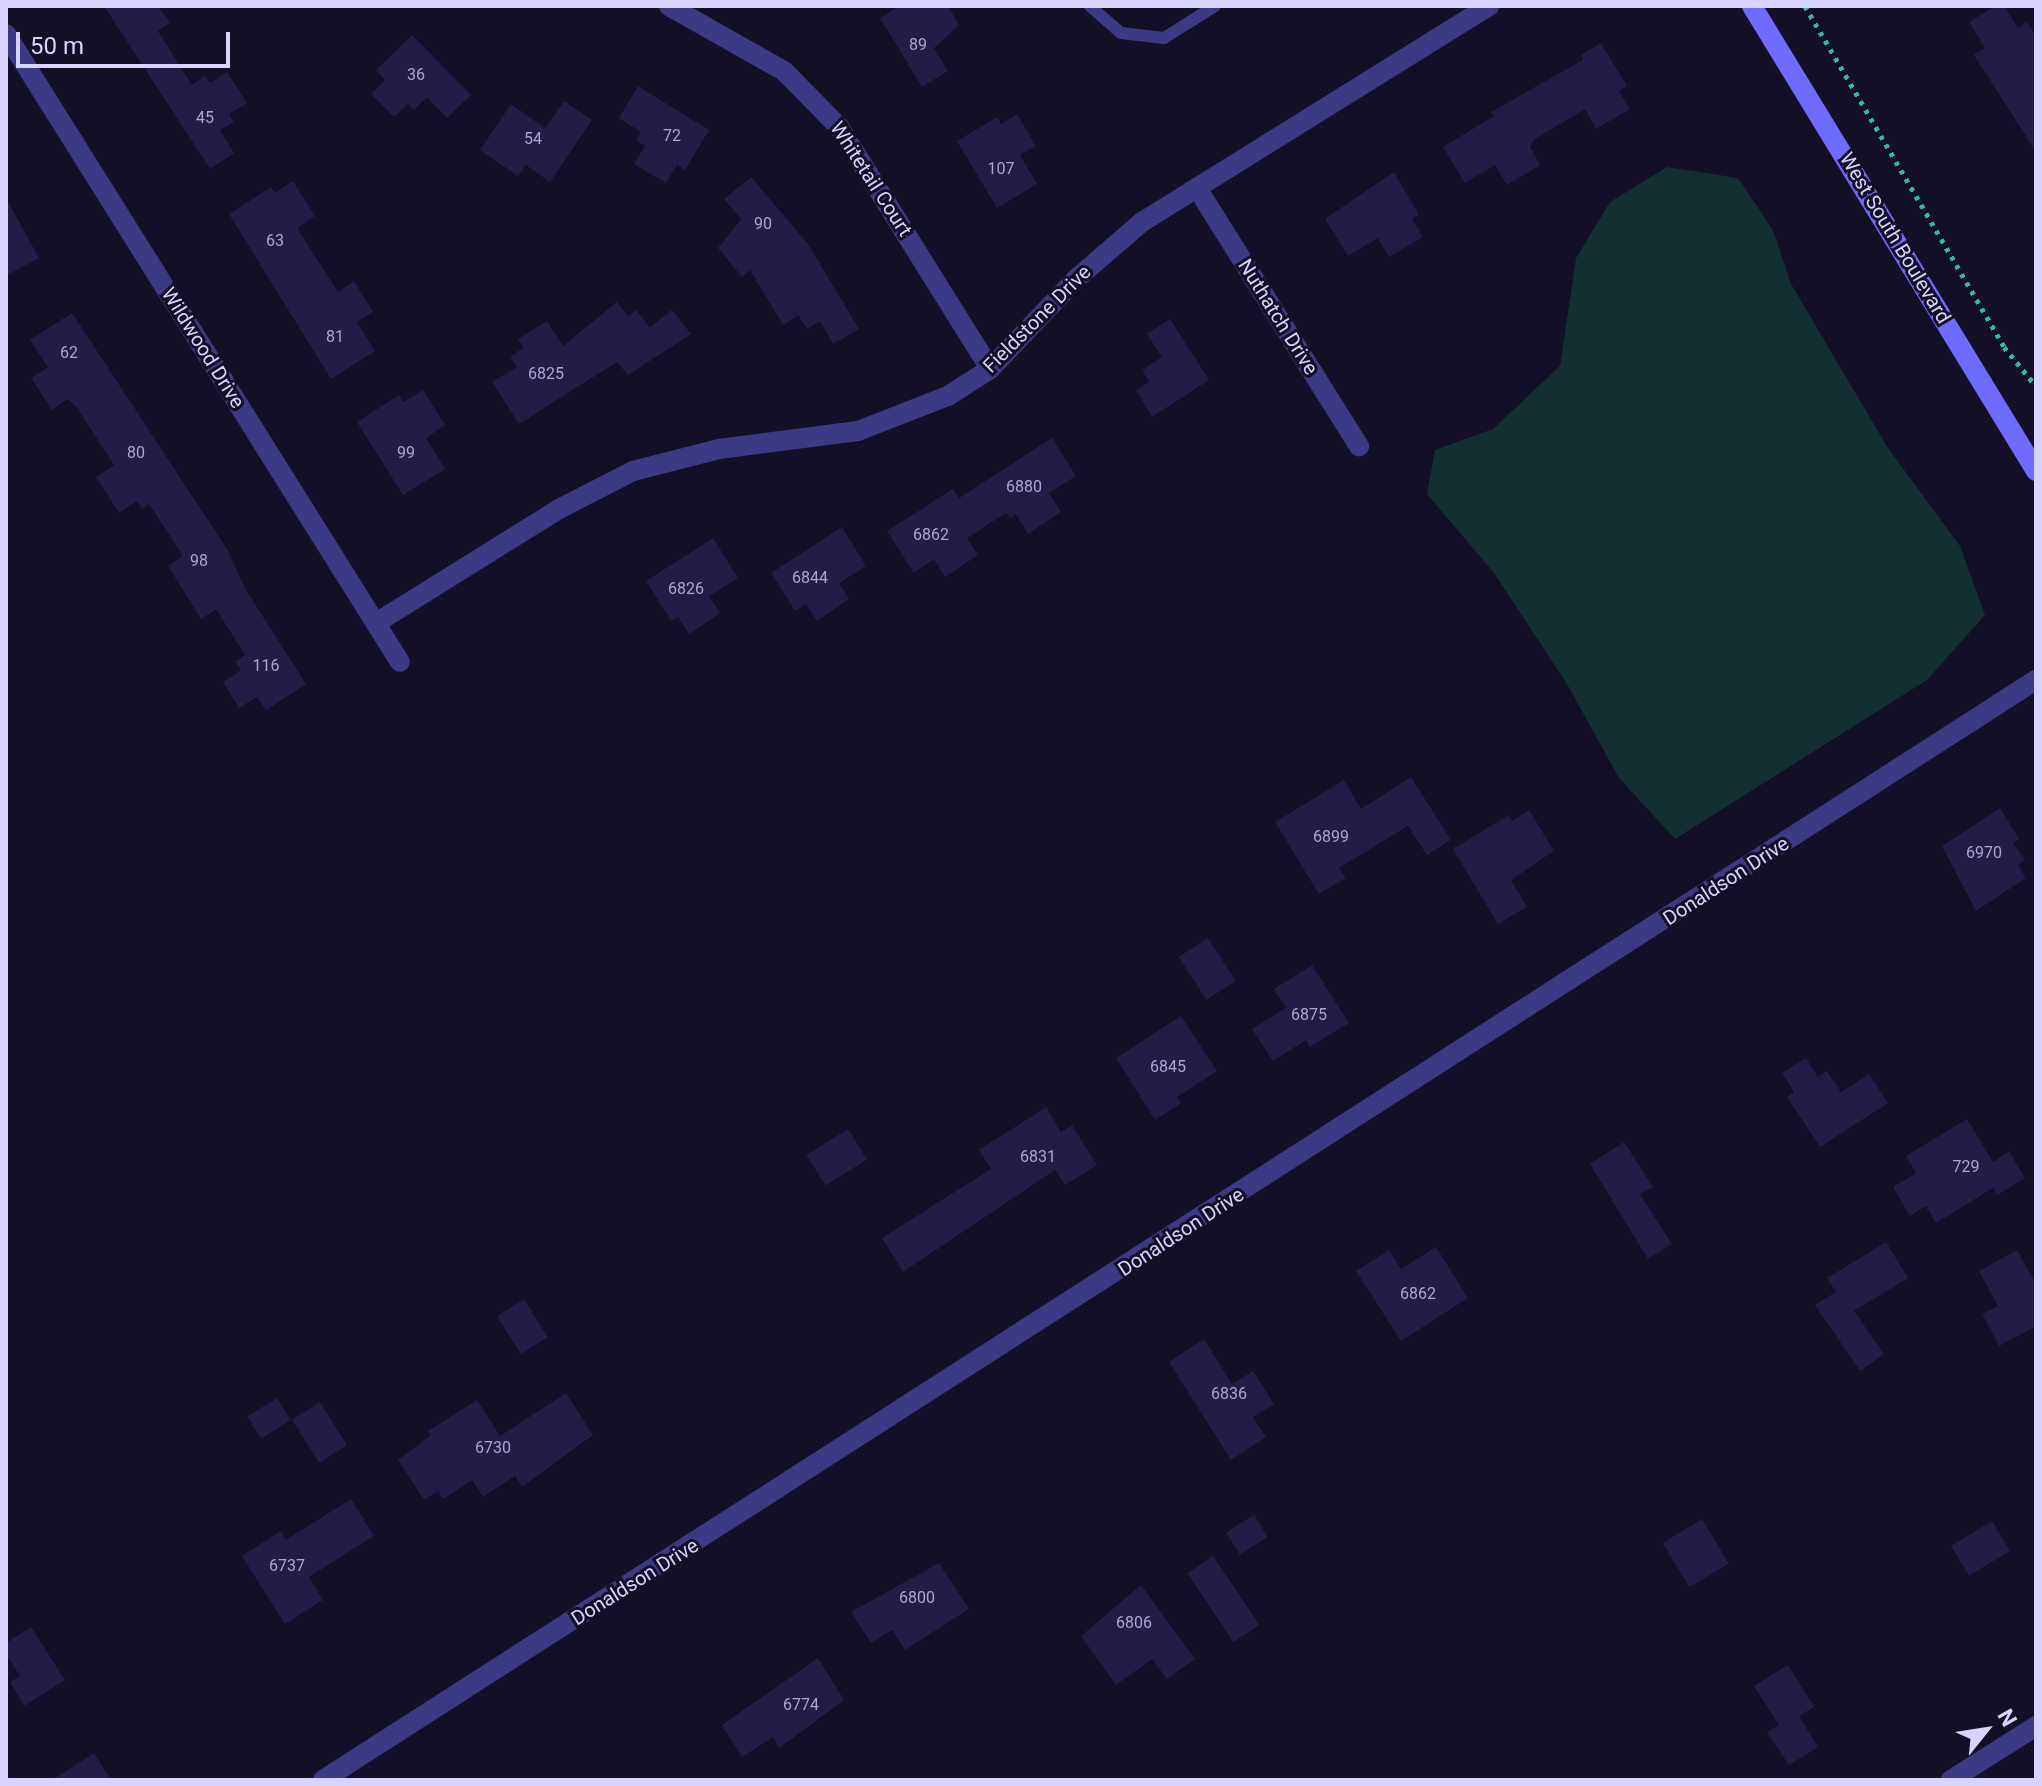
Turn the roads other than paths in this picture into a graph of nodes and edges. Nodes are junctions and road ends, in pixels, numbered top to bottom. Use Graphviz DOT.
graph roads {
  1 [pos="669,6"];
  2 [pos="1090,6"];
  3 [pos="1215,6"];
  4 [pos="1489,6"];
  5 [pos="1752,6"];
  6 [pos="6,34"];
  7 [pos="1197,188"];
  8 [pos="990,369"];
  9 [pos="1359,446"];
  10 [pos="2036,471"];
  11 [pos="376,623"];
  12 [pos="400,662"];
  13 [pos="2036,680"];
  14 [pos="2036,1726"];
  15 [pos="323,1780"];
  16 [pos="1951,1780"];
  1 -- 8 [label="street, Whitetail Court"];
  2 -- 3 [label="lane"];
  4 -- 7 [label="street, Fieldstone Drive"];
  5 -- 10 [label="street, West South Boulevard"];
  6 -- 11 [label="street, Wildwood Drive"];
  7 -- 8 [label="street, Fieldstone Drive"];
  7 -- 9 [label="street, Nuthatch Drive"];
  8 -- 11 [label="street, Fieldstone Drive"];
  11 -- 12 [label="street, Wildwood Drive"];
  13 -- 15 [label="street, Donaldson Drive"];
  14 -- 16 [label="street"];
}
